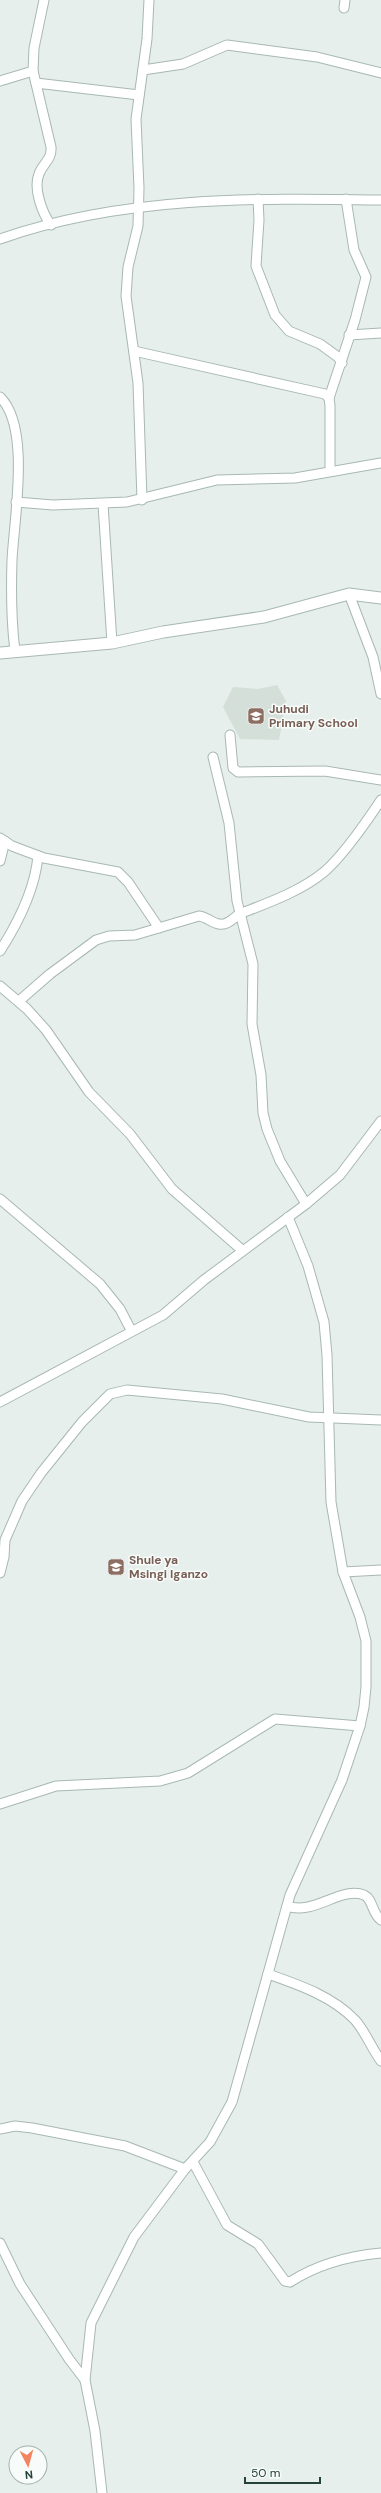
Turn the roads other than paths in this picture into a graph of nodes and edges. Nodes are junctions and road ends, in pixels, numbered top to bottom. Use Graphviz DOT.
graph roads {
  1 [pos="44,0"];
  2 [pos="149,0"];
  3 [pos="143,70"];
  4 [pos="33,71"];
  5 [pos="381,73"];
  6 [pos="0,81"];
  7 [pos="36,83"];
  8 [pos="139,95"];
  9 [pos="258,199"];
  10 [pos="346,199"];
  11 [pos="381,200"];
  12 [pos="139,206"];
  13 [pos="51,225"];
  14 [pos="0,239"];
  15 [pos="381,333"];
  16 [pos="349,335"];
  17 [pos="134,351"];
  18 [pos="342,363"];
  19 [pos="0,397"];
  20 [pos="329,398"];
  21 [pos="381,463"];
  22 [pos="330,471"];
  23 [pos="142,500"];
  24 [pos="16,502"];
  25 [pos="103,504"];
  26 [pos="349,594"];
  27 [pos="381,598"];
  28 [pos="112,643"];
  29 [pos="15,651"];
  30 [pos="0,653"];
  31 [pos="381,694"];
  32 [pos="230,735"];
  33 [pos="213,758"];
  34 [pos="381,780"];
  35 [pos="381,800"];
  36 [pos="3,839"];
  37 [pos="38,856"];
  38 [pos="0,861"];
  39 [pos="240,914"];
  40 [pos="159,928"];
  41 [pos="0,951"];
  42 [pos="0,986"];
  43 [pos="19,1001"];
  44 [pos="381,1121"];
  45 [pos="0,1199"];
  46 [pos="306,1204"];
  47 [pos="288,1217"];
  48 [pos="242,1250"];
  49 [pos="131,1330"];
  50 [pos="0,1402"];
  51 [pos="329,1419"];
  52 [pos="381,1420"];
  53 [pos="381,1570"];
  54 [pos="343,1572"];
  55 [pos="0,1573"];
  56 [pos="360,1726"];
  57 [pos="0,1804"];
  58 [pos="286,1906"];
  59 [pos="381,1920"];
  60 [pos="268,1974"];
  61 [pos="381,2061"];
  62 [pos="0,2129"];
  63 [pos="193,2162"];
  64 [pos="185,2169"];
  65 [pos="0,2242"];
  66 [pos="381,2253"];
  67 [pos="85,2380"];
  68 [pos="102,2493"];
  1 -- 4 [label="street"];
  2 -- 3 [label="street"];
  3 -- 5 [label="street"];
  3 -- 8 [label="street"];
  4 -- 6 [label="street"];
  4 -- 7 [label="street"];
  7 -- 8 [label="street"];
  7 -- 13 [label="street"];
  8 -- 12 [label="street"];
  9 -- 10 [label="street"];
  9 -- 12 [label="street"];
  9 -- 18 [label="street"];
  10 -- 11 [label="street"];
  10 -- 16 [label="street"];
  12 -- 13 [label="street"];
  12 -- 17 [label="street"];
  13 -- 14 [label="street"];
  15 -- 16 [label="street"];
  16 -- 18 [label="street"];
  17 -- 20 [label="street"];
  17 -- 23 [label="street"];
  18 -- 20 [label="street"];
  19 -- 24 [label="street"];
  20 -- 22 [label="street"];
  21 -- 22 [label="street"];
  22 -- 23 [label="street"];
  23 -- 25 [label="street"];
  24 -- 25 [label="street"];
  24 -- 29 [label="street"];
  25 -- 28 [label="street"];
  26 -- 27 [label="street"];
  26 -- 28 [label="street"];
  26 -- 31 [label="street"];
  28 -- 29 [label="street"];
  29 -- 30 [label="street"];
  32 -- 34 [label="street"];
  33 -- 39 [label="street"];
  35 -- 39 [label="street"];
  36 -- 37 [label="street"];
  36 -- 38 [label="street"];
  37 -- 40 [label="street"];
  37 -- 41 [label="street"];
  39 -- 40 [label="street"];
  39 -- 46 [label="street"];
  40 -- 43 [label="street"];
  42 -- 43 [label="street"];
  43 -- 48 [label="street"];
  44 -- 46 [label="street"];
  45 -- 49 [label="street"];
  46 -- 47 [label="street"];
  47 -- 48 [label="street"];
  47 -- 51 [label="street"];
  48 -- 49 [label="street"];
  49 -- 50 [label="street"];
  51 -- 52 [label="street"];
  51 -- 54 [label="street"];
  51 -- 55 [label="street"];
  53 -- 54 [label="street"];
  54 -- 56 [label="street"];
  56 -- 57 [label="street"];
  56 -- 58 [label="street"];
  58 -- 59 [label="street"];
  58 -- 60 [label="street"];
  60 -- 61 [label="street"];
  60 -- 63 [label="street"];
  62 -- 64 [label="street"];
  63 -- 64 [label="street"];
  63 -- 66 [label="street"];
  64 -- 67 [label="street"];
  65 -- 67 [label="street"];
  67 -- 68 [label="street"];
}
